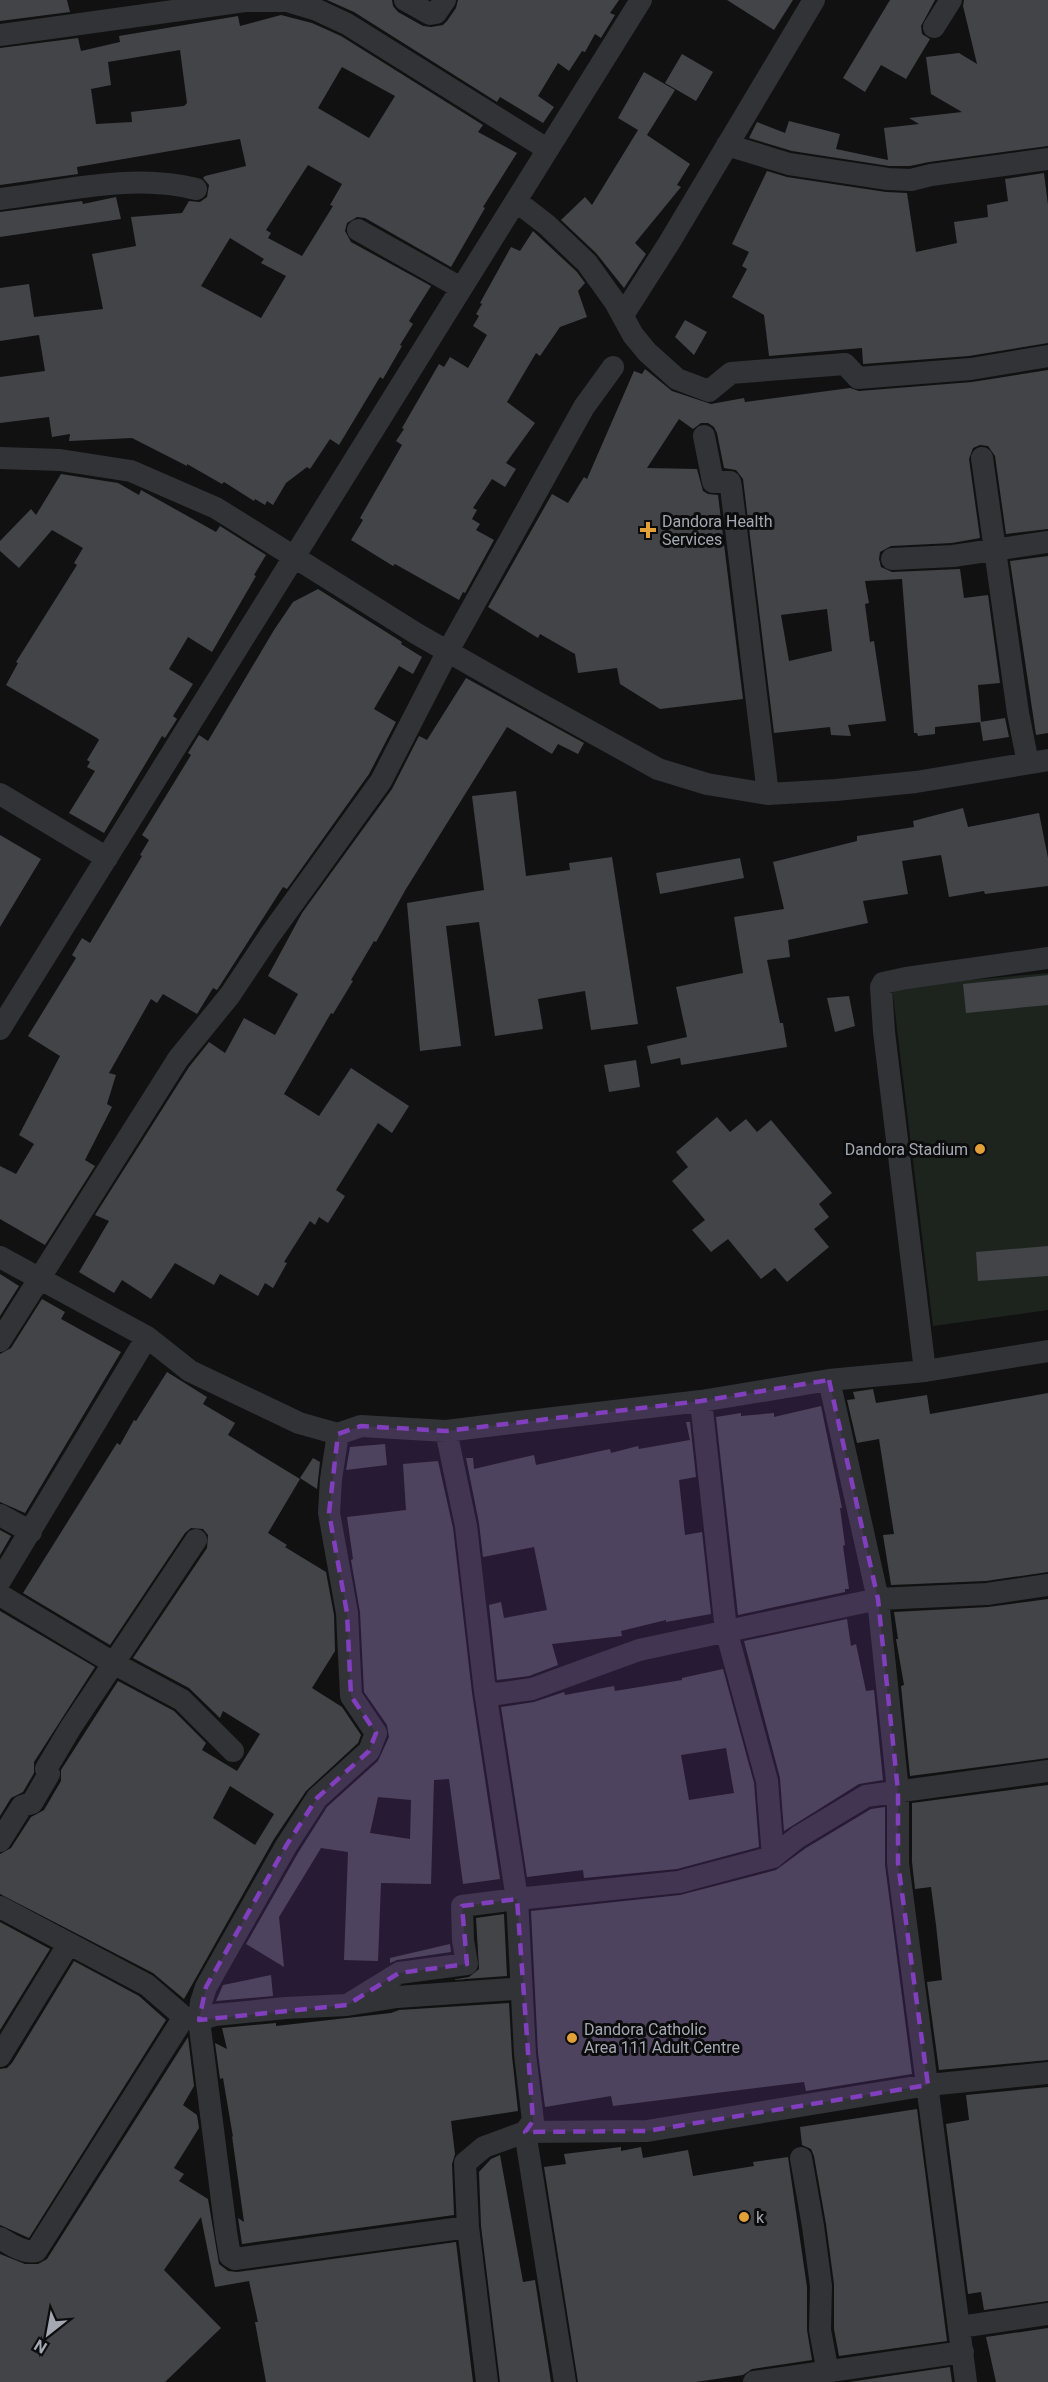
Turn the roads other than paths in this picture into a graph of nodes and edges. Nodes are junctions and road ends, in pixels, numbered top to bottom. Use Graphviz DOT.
graph roads {
  1 [pos="405,0"];
  2 [pos="446,0"];
  3 [pos="641,0"];
  4 [pos="814,0"];
  5 [pos="951,0"];
  6 [pos="934,27"];
  7 [pos="0,35"];
  8 [pos="727,145"];
  9 [pos="547,149"];
  10 [pos="1048,159"];
  11 [pos="196,189"];
  12 [pos="0,199"];
  13 [pos="516,201"];
  14 [pos="358,230"];
  15 [pos="461,288"];
  16 [pos="623,315"];
  17 [pos="1048,356"];
  18 [pos="614,367"];
  19 [pos="704,436"];
  20 [pos="0,458"];
  21 [pos="982,458"];
  22 [pos="1048,542"];
  23 [pos="994,549"];
  24 [pos="294,557"];
  25 [pos="892,559"];
  26 [pos="448,651"];
  27 [pos="1038,762"];
  28 [pos="0,794"];
  29 [pos="768,794"];
  30 [pos="107,858"];
  31 [pos="1048,958"];
  32 [pos="0,1029"];
  33 [pos="0,1257"];
  34 [pos="37,1279"];
  35 [pos="147,1337"];
  36 [pos="0,1341"];
  37 [pos="1048,1351"];
  38 [pos="925,1371"];
  39 [pos="829,1380"];
  40 [pos="701,1401"];
  41 [pos="446,1431"];
  42 [pos="338,1434"];
  43 [pos="0,1515"];
  44 [pos="31,1532"];
  45 [pos="196,1540"];
  46 [pos="0,1581"];
  47 [pos="1048,1585"];
  48 [pos="0,1595"];
  49 [pos="878,1599"];
  50 [pos="726,1630"];
  51 [pos="115,1664"];
  52 [pos="485,1691"];
  53 [pos="234,1751"];
  54 [pos="1048,1771"];
  55 [pos="898,1791"];
  56 [pos="0,1841"];
  57 [pos="0,1852"];
  58 [pos="772,1857"];
  59 [pos="0,1861"];
  60 [pos="517,1899"];
  61 [pos="0,1907"];
  62 [pos="68,1945"];
  63 [pos="522,1991"];
  64 [pos="347,2006"];
  65 [pos="191,2019"];
  66 [pos="0,2056"];
  67 [pos="1048,2073"];
  68 [pos="928,2085"];
  69 [pos="525,2132"];
  70 [pos="801,2158"];
  71 [pos="468,2228"];
  72 [pos="0,2238"];
  73 [pos="1048,2314"];
  74 [pos="960,2327"];
  75 [pos="963,2352"];
  76 [pos="828,2373"];
  77 [pos="487,2382"];
  78 [pos="565,2382"];
  79 [pos="754,2382"];
  80 [pos="966,2382"];
  1 -- 2 [label="street"];
  3 -- 9 [label="street"];
  4 -- 8 [label="street"];
  5 -- 6 [label="street"];
  7 -- 9 [label="street"];
  8 -- 10 [label="street"];
  8 -- 16 [label="street"];
  9 -- 13 [label="street"];
  11 -- 12 [label="street"];
  13 -- 15 [label="street"];
  13 -- 16 [label="street"];
  14 -- 15 [label="street"];
  15 -- 24 [label="street"];
  16 -- 17 [label="street"];
  18 -- 26 [label="street"];
  19 -- 29 [label="street"];
  20 -- 24 [label="street"];
  21 -- 23 [label="street"];
  22 -- 23 [label="street"];
  23 -- 25 [label="street"];
  23 -- 27 [label="street"];
  24 -- 26 [label="street"];
  24 -- 30 [label="street"];
  26 -- 29 [label="street"];
  26 -- 34 [label="street"];
  27 -- 29 [label="street"];
  28 -- 30 [label="street"];
  30 -- 32 [label="street"];
  31 -- 38 [label="street"];
  33 -- 34 [label="street"];
  34 -- 35 [label="street"];
  34 -- 36 [label="street"];
  35 -- 42 [label="street"];
  35 -- 44 [label="street"];
  37 -- 38 [label="street"];
  38 -- 39 [label="street"];
  39 -- 40 [label="street"];
  39 -- 49 [label="street"];
  40 -- 41 [label="street"];
  40 -- 50 [label="street"];
  41 -- 42 [label="street"];
  41 -- 52 [label="street"];
  42 -- 65 [label="street"];
  43 -- 44 [label="street"];
  44 -- 46 [label="street"];
  45 -- 51 [label="street"];
  47 -- 49 [label="street"];
  48 -- 51 [label="street"];
  49 -- 50 [label="street"];
  49 -- 55 [label="street"];
  50 -- 52 [label="street"];
  50 -- 58 [label="street"];
  51 -- 53 [label="street"];
  51 -- 56 [label="street"];
  52 -- 60 [label="street"];
  54 -- 55 [label="street"];
  55 -- 58 [label="street"];
  55 -- 68 [label="street"];
  57 -- 59 [label="street"];
  58 -- 60 [label="street"];
  60 -- 63 [label="street"];
  60 -- 64 [label="street"];
  61 -- 62 [label="street"];
  62 -- 65 [label="street"];
  62 -- 66 [label="street"];
  63 -- 64 [label="street"];
  63 -- 69 [label="street"];
  64 -- 65 [label="street"];
  65 -- 71 [label="street"];
  65 -- 72 [label="street"];
  67 -- 68 [label="street"];
  68 -- 69 [label="street"];
  68 -- 74 [label="street"];
  69 -- 71 [label="street"];
  69 -- 78 [label="street"];
  70 -- 76 [label="street"];
  71 -- 77 [label="street"];
  73 -- 74 [label="street"];
  74 -- 75 [label="street"];
  75 -- 76 [label="street"];
  75 -- 80 [label="street"];
  76 -- 79 [label="street"];
}
